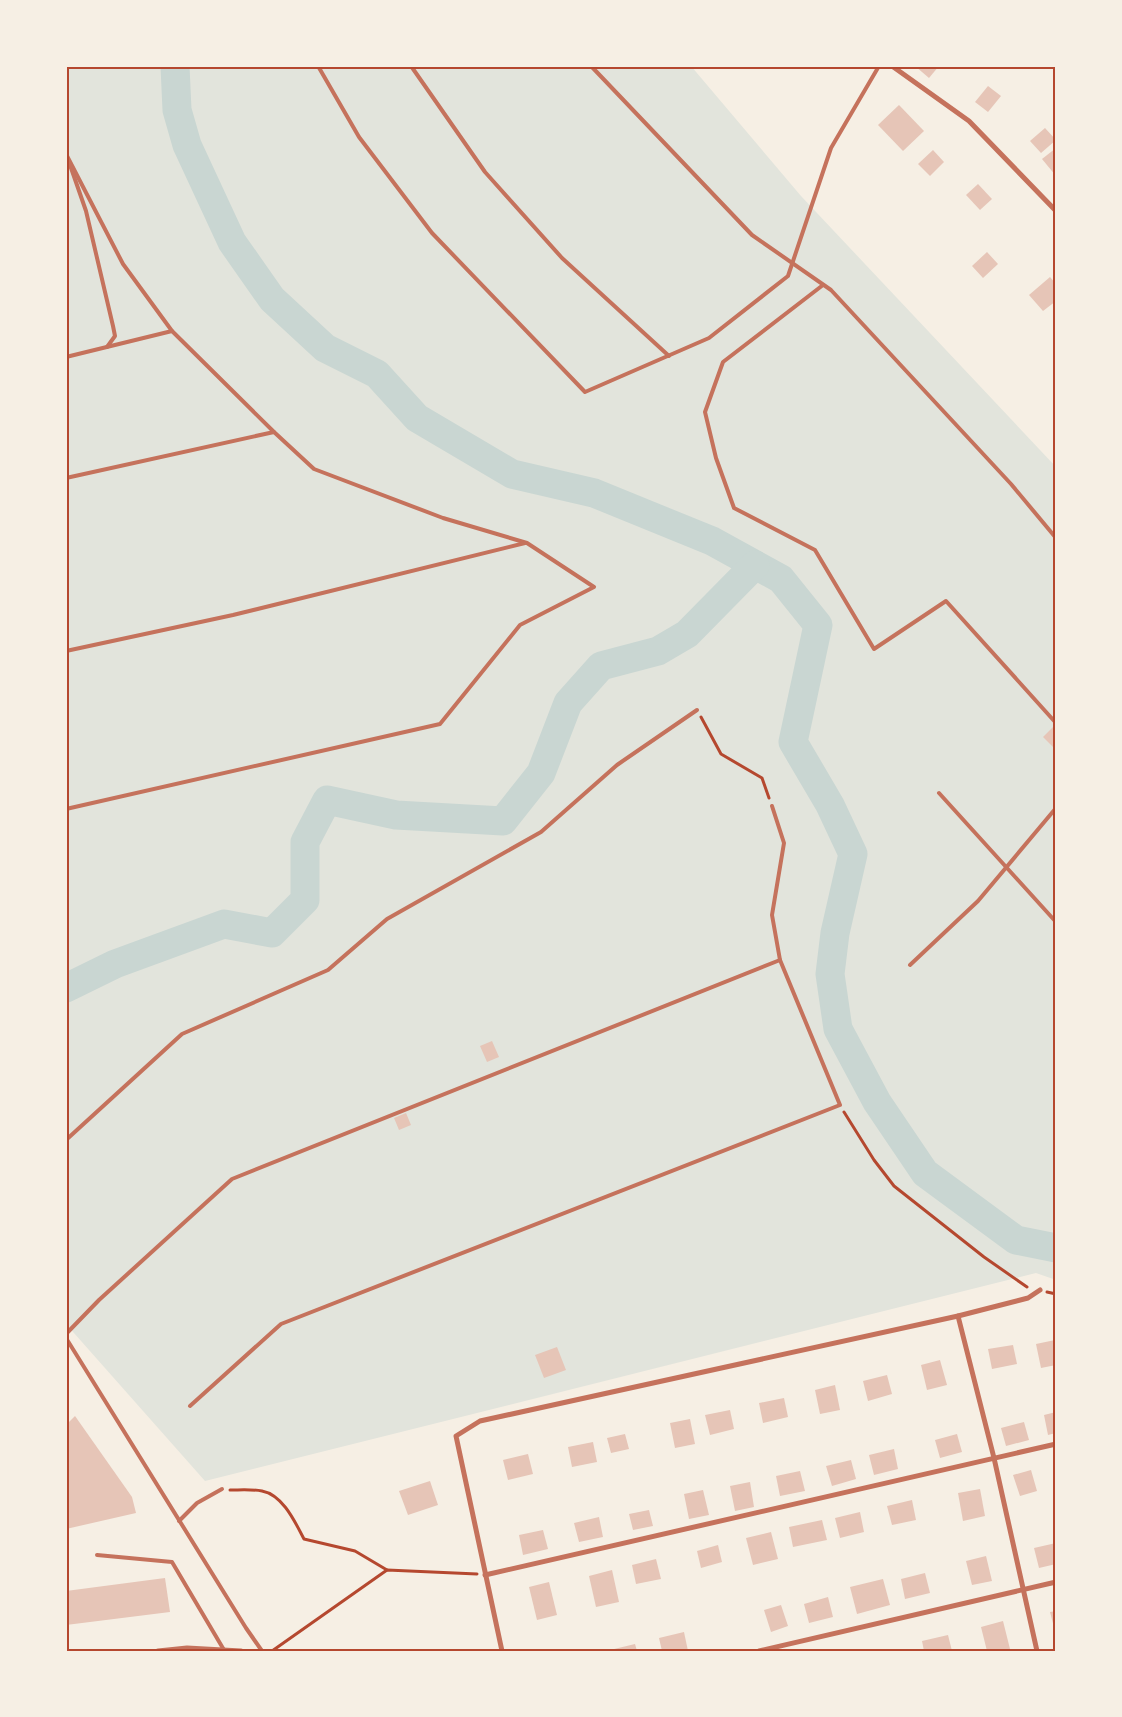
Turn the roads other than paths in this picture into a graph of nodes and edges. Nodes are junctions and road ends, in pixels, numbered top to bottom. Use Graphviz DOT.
graph roads {
  1 [pos="318,66"];
  2 [pos="411,66"];
  3 [pos="591,66"];
  4 [pos="879,66"];
  5 [pos="892,66"];
  6 [pos="66,155"];
  7 [pos="1056,211"];
  8 [pos="792,263"];
  9 [pos="823,284"];
  10 [pos="172,331"];
  11 [pos="107,347"];
  12 [pos="669,356"];
  13 [pos="66,357"];
  14 [pos="274,432"];
  15 [pos="66,478"];
  16 [pos="1056,538"];
  17 [pos="527,543"];
  18 [pos="66,651"];
  19 [pos="697,710"];
  20 [pos="1056,722"];
  21 [pos="939,793"];
  22 [pos="772,806"];
  23 [pos="1056,808"];
  24 [pos="66,809"];
  25 [pos="1006,868"];
  26 [pos="1056,922"];
  27 [pos="780,960"];
  28 [pos="910,965"];
  29 [pos="66,1140"];
  30 [pos="1040,1290"];
  31 [pos="958,1316"];
  32 [pos="66,1334"];
  33 [pos="66,1338"];
  34 [pos="190,1406"];
  35 [pos="1056,1444"];
  36 [pos="994,1458"];
  37 [pos="222,1489"];
  38 [pos="179,1520"];
  39 [pos="97,1555"];
  40 [pos="485,1575"];
  41 [pos="1056,1582"];
  42 [pos="1023,1590"];
  43 [pos="224,1650"];
  44 [pos="158,1651"];
  45 [pos="241,1651"];
  46 [pos="262,1651"];
  47 [pos="502,1651"];
  48 [pos="760,1651"];
  49 [pos="1037,1651"];
  1 -- 12 [label="lane"];
  2 -- 12 [label="lane"];
  3 -- 8 [label="lane"];
  4 -- 8 [label="lane"];
  5 -- 7 [label="street"];
  6 -- 10 [label="lane"];
  6 -- 11 [label="lane"];
  8 -- 9 [label="lane"];
  8 -- 12 [label="lane"];
  9 -- 16 [label="lane"];
  9 -- 20 [label="lane"];
  10 -- 11 [label="lane"];
  10 -- 14 [label="lane"];
  11 -- 13 [label="lane"];
  14 -- 15 [label="lane"];
  14 -- 17 [label="lane"];
  17 -- 18 [label="lane"];
  17 -- 24 [label="lane"];
  19 -- 29 [label="lane"];
  21 -- 25 [label="lane"];
  22 -- 27 [label="lane"];
  23 -- 25 [label="lane"];
  25 -- 26 [label="lane"];
  25 -- 28 [label="lane"];
  27 -- 32 [label="lane"];
  27 -- 34 [label="lane"];
  30 -- 31 [label="street"];
  31 -- 36 [label="street"];
  31 -- 40 [label="street"];
  33 -- 38 [label="lane"];
  35 -- 36 [label="street"];
  36 -- 40 [label="street"];
  36 -- 42 [label="street"];
  37 -- 38 [label="lane"];
  38 -- 46 [label="lane"];
  39 -- 43 [label="lane"];
  40 -- 47 [label="street"];
  41 -- 42 [label="street"];
  42 -- 48 [label="street"];
  42 -- 49 [label="street"];
  43 -- 44 [label="street"];
  43 -- 45 [label="street"];
}
